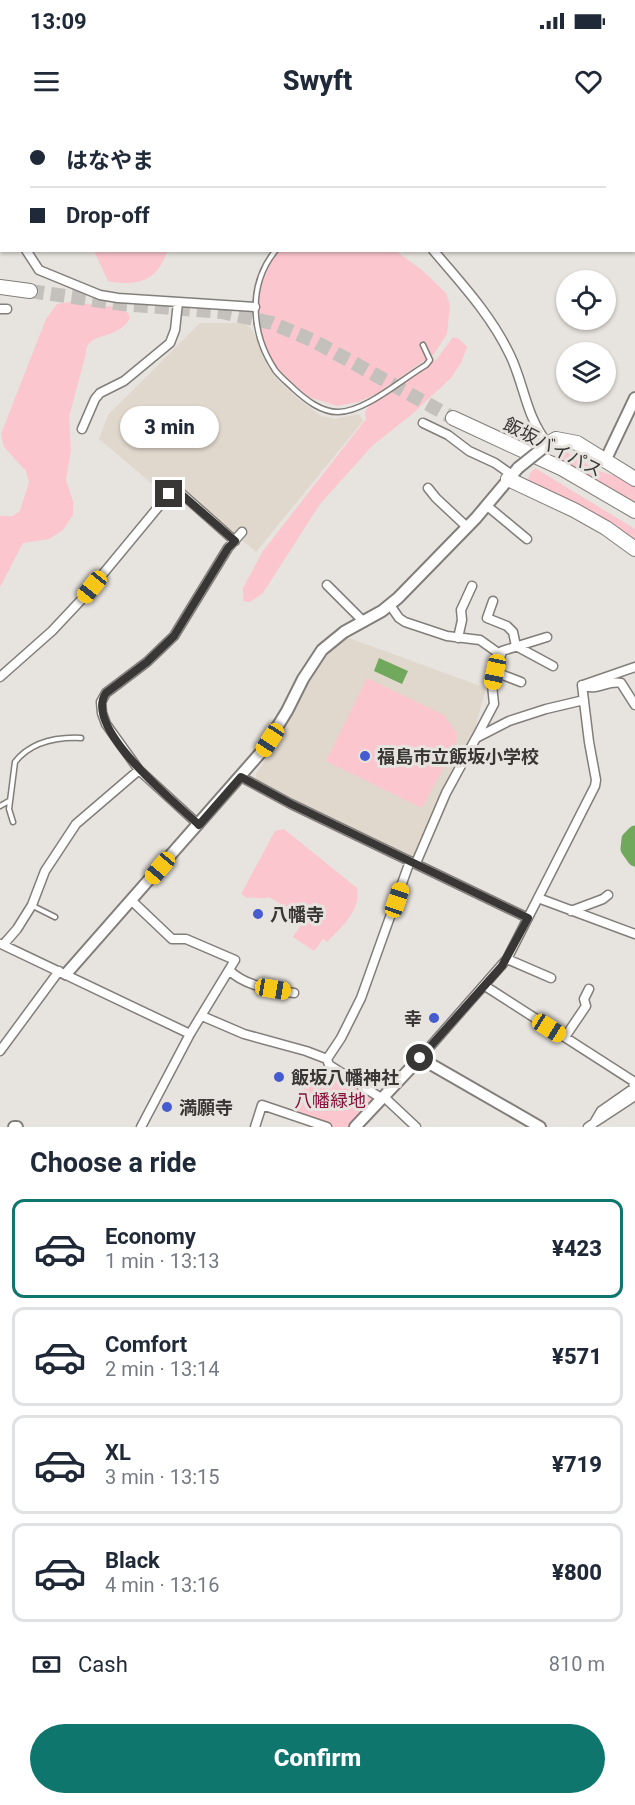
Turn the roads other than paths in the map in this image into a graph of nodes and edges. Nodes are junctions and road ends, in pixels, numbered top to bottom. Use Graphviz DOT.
graph roads {
  1 [pos="27,252"];
  2 [pos="274,252"];
  3 [pos="435,252"];
  4 [pos="0,287"];
  5 [pos="30,291"];
  6 [pos="177,302"];
  7 [pos="255,307"];
  8 [pos="423,345"];
  9 [pos="635,398"];
  10 [pos="453,418"];
  11 [pos="423,423"];
  12 [pos="82,429"];
  13 [pos="548,444"];
  14 [pos="606,461"];
  15 [pos="513,474"];
  16 [pos="635,479"];
  17 [pos="428,488"];
  18 [pos="486,505"];
  19 [pos="635,511"];
  20 [pos="468,527"];
  21 [pos="242,532"];
  22 [pos="527,539"];
  23 [pos="235,541"];
  24 [pos="635,549"];
  25 [pos="327,585"];
  26 [pos="472,586"];
  27 [pos="493,601"];
  28 [pos="390,605"];
  29 [pos="364,622"];
  30 [pos="458,638"];
  31 [pos="547,638"];
  32 [pos="516,646"];
  33 [pos="501,655"];
  34 [pos="553,666"];
  35 [pos="635,667"];
  36 [pos="495,672"];
  37 [pos="0,677"];
  38 [pos="521,682"];
  39 [pos="582,685"];
  40 [pos="584,700"];
  41 [pos="635,705"];
  42 [pos="81,738"];
  43 [pos="476,738"];
  44 [pos="139,770"];
  45 [pos="241,777"];
  46 [pos="9,801"];
  47 [pos="0,806"];
  48 [pos="13,822"];
  49 [pos="199,825"];
  50 [pos="413,862"];
  51 [pos="608,895"];
  52 [pos="538,898"];
  53 [pos="132,902"];
  54 [pos="32,906"];
  55 [pos="571,911"];
  56 [pos="56,916"];
  57 [pos="528,918"];
  58 [pos="635,934"];
  59 [pos="2,944"];
  60 [pos="507,959"];
  61 [pos="229,970"];
  62 [pos="63,973"];
  63 [pos="550,978"];
  64 [pos="485,986"];
  65 [pos="589,990"];
  66 [pos="294,993"];
  67 [pos="202,1016"];
  68 [pos="190,1034"];
  69 [pos="565,1037"];
  70 [pos="0,1051"];
  71 [pos="420,1058"];
  72 [pos="327,1059"];
  73 [pos="635,1096"];
  74 [pos="382,1097"];
  75 [pos="591,1125"];
  76 [pos="141,1127"];
  77 [pos="255,1127"];
  78 [pos="327,1127"];
  79 [pos="356,1127"];
  80 [pos="416,1127"];
  81 [pos="540,1127"];
  1 -- 6 [label="street"];
  2 -- 7 [label="lane"];
  3 -- 13 [label="street"];
  4 -- 5 [label="highway"];
  6 -- 7 [label="street"];
  6 -- 12 [label="street"];
  7 -- 8 [label="lane"];
  9 -- 14 [label="street"];
  10 -- 19 [label="highway, 飯坂バイパス"];
  11 -- 15 [label="street"];
  13 -- 14 [label="highway"];
  13 -- 15 [label="street, bridge"];
  14 -- 16 [label="highway"];
  15 -- 18 [label="street"];
  15 -- 24 [label="highway"];
  17 -- 20 [label="street"];
  18 -- 20 [label="street"];
  18 -- 22 [label="street"];
  20 -- 28 [label="street"];
  21 -- 23 [label="street"];
  23 -- 37 [label="street"];
  23 -- 44 [label="street"];
  25 -- 29 [label="street"];
  26 -- 30 [label="street"];
  27 -- 32 [label="street"];
  28 -- 29 [label="street"];
  28 -- 30 [label="street"];
  29 -- 45 [label="street"];
  30 -- 33 [label="street"];
  31 -- 32 [label="street"];
  32 -- 33 [label="street"];
  32 -- 34 [label="street"];
  33 -- 36 [label="street"];
  35 -- 39 [label="street"];
  36 -- 38 [label="street"];
  36 -- 43 [label="street"];
  39 -- 40 [label="street"];
  39 -- 41 [label="street"];
  40 -- 43 [label="street"];
  40 -- 52 [label="street"];
  42 -- 46 [label="lane"];
  43 -- 50 [label="street"];
  44 -- 49 [label="street"];
  44 -- 54 [label="street"];
  45 -- 49 [label="street"];
  45 -- 50 [label="street"];
  46 -- 47 [label="lane"];
  46 -- 48 [label="lane"];
  49 -- 53 [label="street"];
  50 -- 57 [label="street"];
  50 -- 72 [label="street"];
  51 -- 55 [label="street"];
  52 -- 55 [label="street"];
  52 -- 57 [label="street"];
  53 -- 61 [label="street"];
  53 -- 62 [label="street"];
  54 -- 56 [label="lane"];
  54 -- 59 [label="street"];
  55 -- 58 [label="street"];
  57 -- 60 [label="street"];
  59 -- 62 [label="street"];
  60 -- 63 [label="street"];
  60 -- 64 [label="street"];
  61 -- 66 [label="street"];
  61 -- 67 [label="street"];
  62 -- 68 [label="street"];
  62 -- 70 [label="street"];
  64 -- 69 [label="street"];
  64 -- 71 [label="street"];
  65 -- 69 [label="street"];
  67 -- 68 [label="street"];
  67 -- 72 [label="street"];
  68 -- 76 [label="street"];
  69 -- 75 [label="street"];
  71 -- 74 [label="street"];
  71 -- 81 [label="street"];
  72 -- 74 [label="street"];
  73 -- 75 [label="street"];
  74 -- 79 [label="street"];
  74 -- 80 [label="street"];
  77 -- 78 [label="street"];
}
